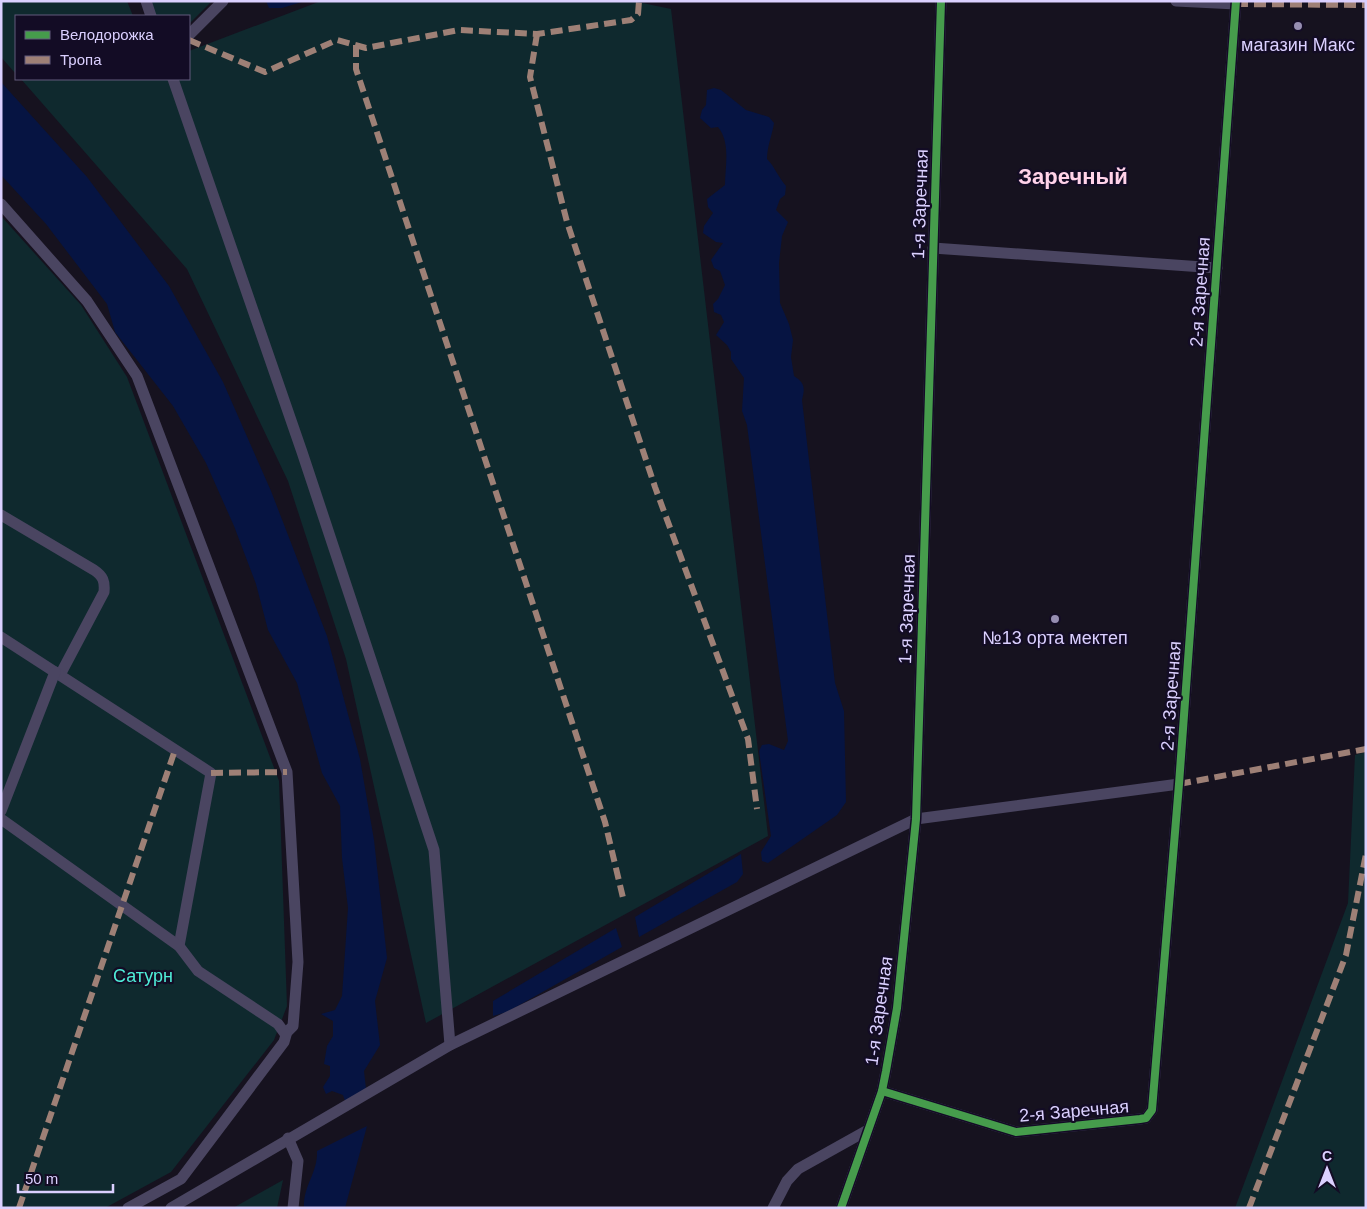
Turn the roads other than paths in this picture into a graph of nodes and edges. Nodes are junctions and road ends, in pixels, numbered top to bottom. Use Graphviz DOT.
graph roads {
  1 [pos="146,1"];
  2 [pos="223,1"];
  3 [pos="941,1"];
  4 [pos="1176,1"];
  5 [pos="1236,2"];
  6 [pos="151,15"];
  7 [pos="190,34"];
  8 [pos="173,80"];
  9 [pos="1,204"];
  10 [pos="933,248"];
  11 [pos="1217,268"];
  12 [pos="1,515"];
  13 [pos="1,637"];
  14 [pos="58,674"];
  15 [pos="1179,784"];
  16 [pos="1,810"];
  17 [pos="1,819"];
  18 [pos="916,819"];
  19 [pos="179,946"];
  20 [pos="286,1033"];
  21 [pos="450,1045"];
  22 [pos="882,1091"];
  23 [pos="866,1131"];
  24 [pos="288,1138"];
  25 [pos="128,1208"];
  26 [pos="171,1208"];
  27 [pos="293,1208"];
  28 [pos="773,1208"];
  29 [pos="841,1208"];
  1 -- 6 [label="street"];
  2 -- 7 [label="street"];
  3 -- 10 [label="street, 1-я Заречная"];
  4 -- 5 [label="street"];
  5 -- 11 [label="street, 2-я Заречная"];
  8 -- 21 [label="street"];
  9 -- 20 [label="street"];
  10 -- 11 [label="street"];
  10 -- 18 [label="street, 1-я Заречная"];
  11 -- 15 [label="street, 2-я Заречная"];
  12 -- 14 [label="street"];
  13 -- 14 [label="street"];
  14 -- 16 [label="street"];
  14 -- 19 [label="street"];
  15 -- 18 [label="street"];
  15 -- 22 [label="street, 2-я Заречная"];
  17 -- 19 [label="street"];
  18 -- 21 [label="street"];
  18 -- 22 [label="street, 1-я Заречная"];
  19 -- 20 [label="street"];
  20 -- 25 [label="street"];
  21 -- 24 [label="street"];
  22 -- 23 [label="street, 1-я Заречная"];
  23 -- 28 [label="street"];
  23 -- 29 [label="street, 1-я Заречная"];
  24 -- 26 [label="street"];
  24 -- 27 [label="street"];
}
